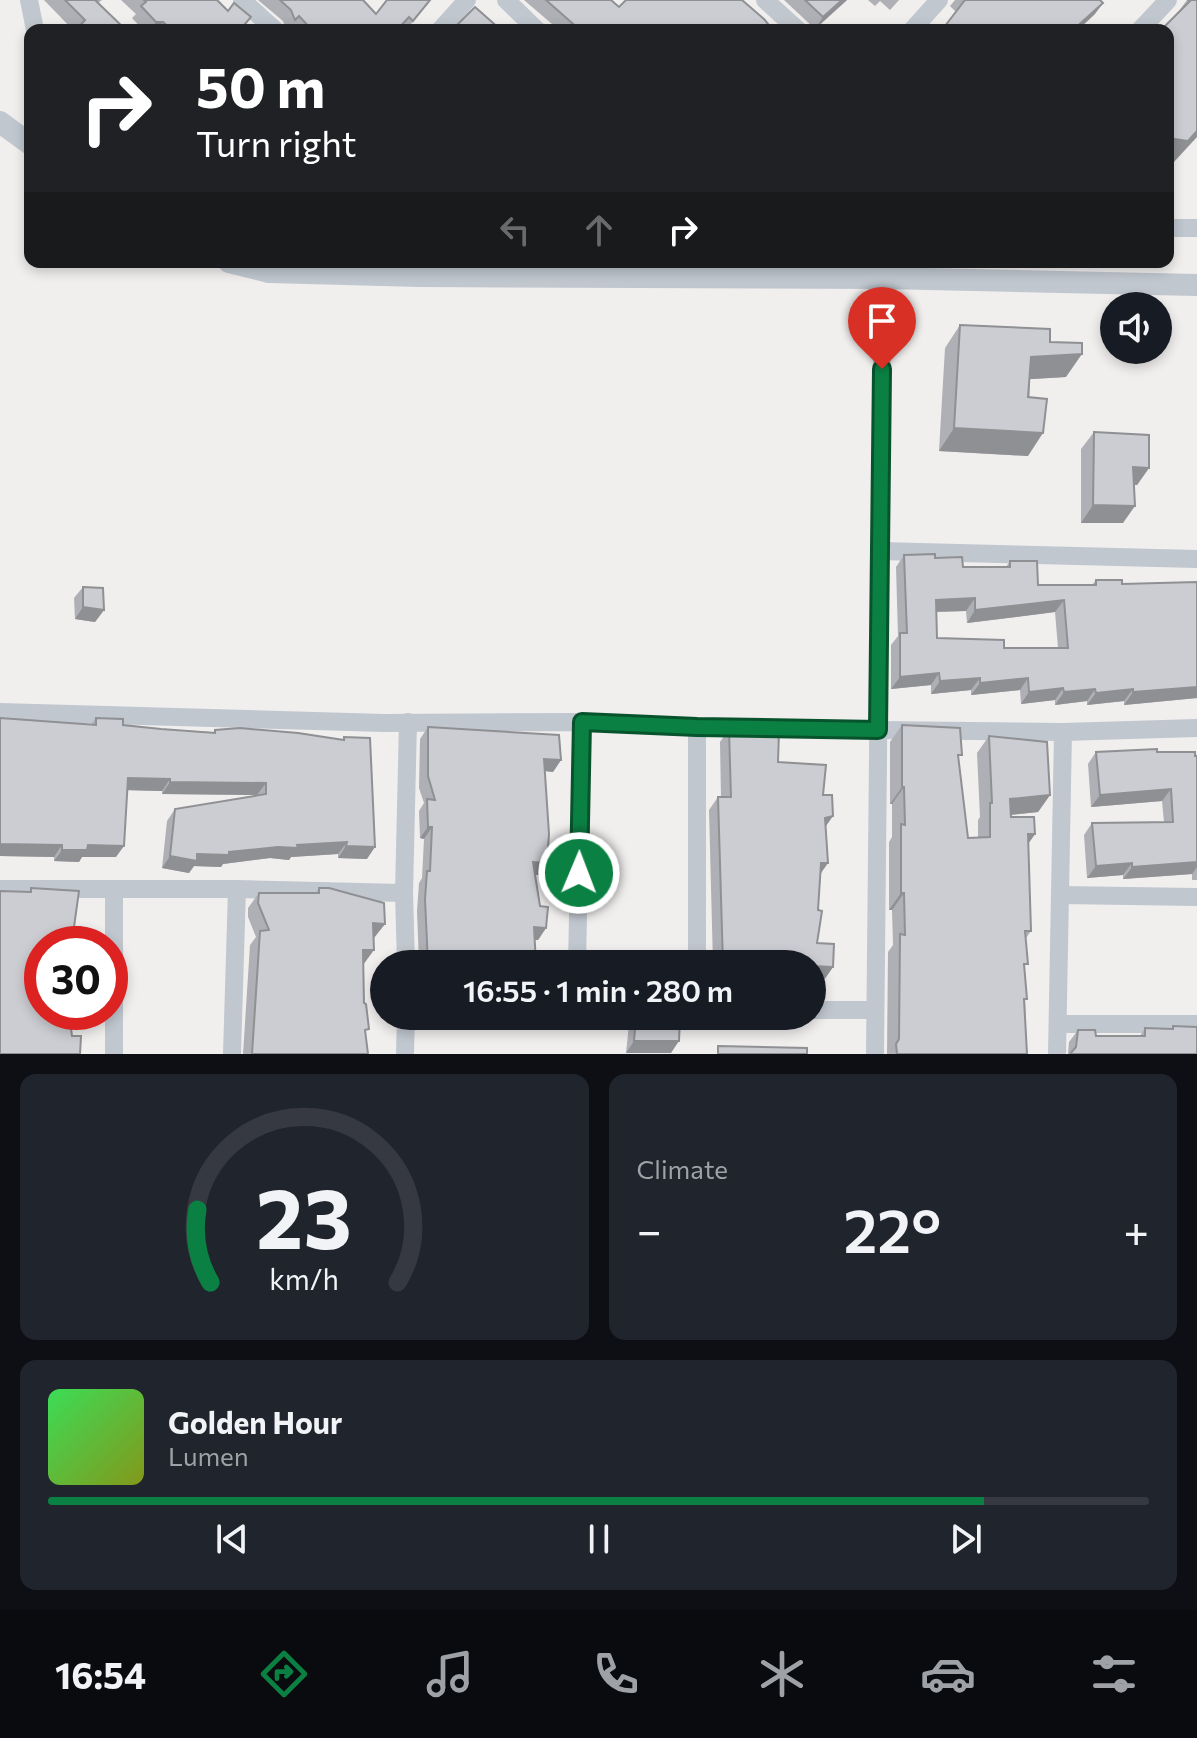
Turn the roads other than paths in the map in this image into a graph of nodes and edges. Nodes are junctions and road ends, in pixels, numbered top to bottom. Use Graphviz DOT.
graph roads {
  1 [pos="29,0"];
  2 [pos="242,0"];
  3 [pos="467,0"];
  4 [pos="506,0"];
  5 [pos="765,0"];
  6 [pos="939,0"];
  7 [pos="1168,0"];
  8 [pos="34,24"];
  9 [pos="268,24"];
  10 [pos="445,24"];
  11 [pos="531,24"];
  12 [pos="791,24"];
  13 [pos="917,24"];
  14 [pos="1146,24"];
  15 [pos="0,122"];
  16 [pos="24,135"];
  17 [pos="1174,228"];
  18 [pos="1197,228"];
  19 [pos="253,268"];
  20 [pos="883,270"];
  21 [pos="1197,285"];
  22 [pos="880,551"];
  23 [pos="1197,559"];
  24 [pos="0,712"];
  25 [pos="408,722"];
  26 [pos="582,722"];
  27 [pos="697,727"];
  28 [pos="1197,728"];
  29 [pos="878,730"];
  30 [pos="1063,732"];
  31 [pos="0,889"];
  32 [pos="114,889"];
  33 [pos="237,889"];
  34 [pos="404,893"];
  35 [pos="1060,895"];
  36 [pos="1197,897"];
  37 [pos="406,950"];
  38 [pos="577,950"];
  39 [pos="697,950"];
  40 [pos="826,1010"];
  41 [pos="875,1010"];
  42 [pos="1058,1024"];
  43 [pos="1197,1024"];
  44 [pos="406,1030"];
  45 [pos="114,1054"];
  46 [pos="232,1054"];
  47 [pos="405,1054"];
  48 [pos="875,1054"];
  49 [pos="1057,1054"];
  1 -- 8 [label="street"];
  2 -- 9 [label="street"];
  3 -- 10 [label="street"];
  4 -- 11 [label="street"];
  5 -- 12 [label="street"];
  6 -- 13 [label="street"];
  7 -- 14 [label="street"];
  15 -- 16 [label="street"];
  17 -- 18 [label="street"];
  19 -- 20 [label="street"];
  20 -- 21 [label="street"];
  20 -- 22 [label="street"];
  22 -- 23 [label="street"];
  22 -- 29 [label="street"];
  24 -- 25 [label="street"];
  25 -- 26 [label="street"];
  25 -- 34 [label="street"];
  26 -- 27 [label="street"];
  26 -- 38 [label="street"];
  27 -- 29 [label="street"];
  27 -- 39 [label="street"];
  28 -- 30 [label="street"];
  29 -- 30 [label="street"];
  29 -- 41 [label="street"];
  30 -- 35 [label="street"];
  31 -- 32 [label="street"];
  32 -- 33 [label="street"];
  32 -- 45 [label="street"];
  33 -- 34 [label="street"];
  33 -- 46 [label="street"];
  34 -- 37 [label="street"];
  35 -- 36 [label="street"];
  35 -- 42 [label="street"];
  40 -- 41 [label="street"];
  41 -- 48 [label="street"];
  42 -- 43 [label="street"];
  42 -- 49 [label="street"];
  44 -- 47 [label="street"];
}
